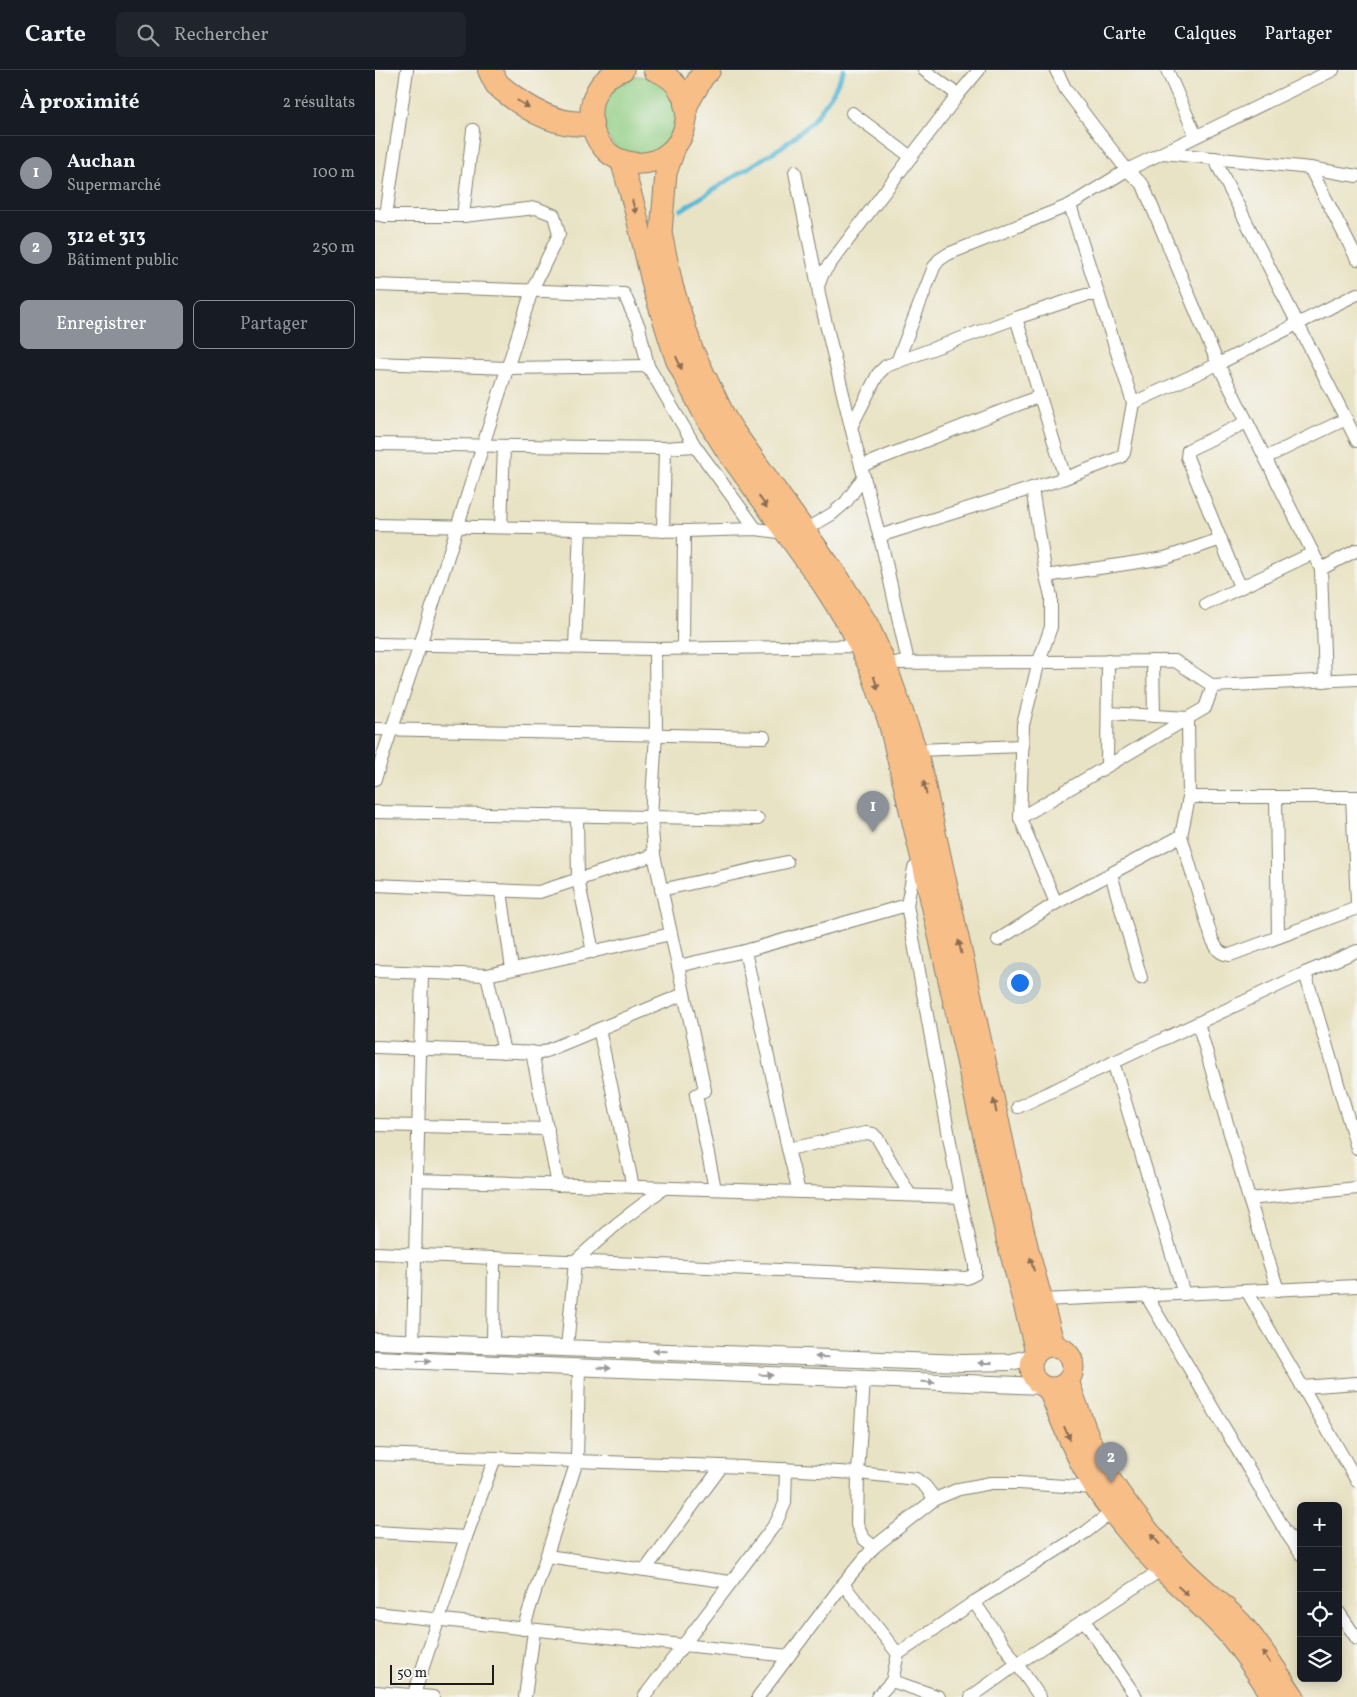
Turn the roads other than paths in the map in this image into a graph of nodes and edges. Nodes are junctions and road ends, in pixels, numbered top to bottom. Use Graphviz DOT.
graph roads {
  1 [pos="407,70"];
  2 [pos="490,70"];
  3 [pos="623,70"];
  4 [pos="708,70"];
  5 [pos="924,70"];
  6 [pos="979,70"];
  7 [pos="1056,70"];
  8 [pos="1167,70"];
  9 [pos="1333,70"];
  10 [pos="658,71"];
  11 [pos="599,80"];
  12 [pos="958,95"];
  13 [pos="686,104"];
  14 [pos="852,113"];
  15 [pos="591,122"];
  16 [pos="473,130"];
  17 [pos="1196,136"];
  18 [pos="675,147"];
  19 [pos="1162,153"];
  20 [pos="911,157"];
  21 [pos="1214,158"];
  22 [pos="621,160"];
  23 [pos="1310,168"];
  24 [pos="1127,170"];
  25 [pos="795,172"];
  26 [pos="1357,176"];
  27 [pos="1070,205"];
  28 [pos="380,214"];
  29 [pos="463,216"];
  30 [pos="1357,259"];
  31 [pos="375,285"];
  32 [pos="818,286"];
  33 [pos="532,290"];
  34 [pos="1098,294"];
  35 [pos="1357,294"];
  36 [pos="1016,318"];
  37 [pos="1297,324"];
  38 [pos="897,362"];
  39 [pos="375,363"];
  40 [pos="1218,364"];
  41 [pos="648,366"];
  42 [pos="507,368"];
  43 [pos="1040,396"];
  44 [pos="1133,403"];
  45 [pos="1346,419"];
  46 [pos="1247,422"];
  47 [pos="851,427"];
  48 [pos="1357,442"];
  49 [pos="375,444"];
  50 [pos="483,445"];
  51 [pos="504,446"];
  52 [pos="695,446"];
  53 [pos="665,448"];
  54 [pos="1265,458"];
  55 [pos="862,472"];
  56 [pos="1065,478"];
  57 [pos="1032,488"];
  58 [pos="375,524"];
  59 [pos="457,526"];
  60 [pos="501,527"];
  61 [pos="580,529"];
  62 [pos="756,529"];
  63 [pos="663,531"];
  64 [pos="684,532"];
  65 [pos="795,532"];
  66 [pos="879,536"];
  67 [pos="1221,539"];
  68 [pos="1357,550"];
  69 [pos="1313,553"];
  70 [pos="1321,569"];
  71 [pos="1046,576"];
  72 [pos="1240,588"];
  73 [pos="1206,604"];
  74 [pos="375,644"];
  75 [pos="420,645"];
  76 [pos="860,646"];
  77 [pos="575,648"];
  78 [pos="683,648"];
  79 [pos="655,649"];
  80 [pos="1039,661"];
  81 [pos="1108,661"];
  82 [pos="1153,661"];
  83 [pos="908,662"];
  84 [pos="885,663"];
  85 [pos="1357,679"];
  86 [pos="1325,681"];
  87 [pos="1213,686"];
  88 [pos="1108,713"];
  89 [pos="1154,716"];
  90 [pos="1188,718"];
  91 [pos="375,729"];
  92 [pos="391,729"];
  93 [pos="656,734"];
  94 [pos="764,737"];
  95 [pos="1023,746"];
  96 [pos="916,750"];
  97 [pos="1107,765"];
  98 [pos="375,779"];
  99 [pos="1189,797"];
  100 [pos="1276,797"];
  101 [pos="1355,797"];
  102 [pos="375,812"];
  103 [pos="577,816"];
  104 [pos="651,817"];
  105 [pos="1020,818"];
  106 [pos="758,819"];
  107 [pos="1181,836"];
  108 [pos="654,855"];
  109 [pos="787,862"];
  110 [pos="923,864"];
  111 [pos="1111,874"];
  112 [pos="578,879"];
  113 [pos="375,885"];
  114 [pos="661,890"];
  115 [pos="501,891"];
  116 [pos="1056,903"];
  117 [pos="1357,903"];
  118 [pos="907,905"];
  119 [pos="1357,908"];
  120 [pos="671,934"];
  121 [pos="1278,937"];
  122 [pos="998,940"];
  123 [pos="1357,950"];
  124 [pos="745,951"];
  125 [pos="593,952"];
  126 [pos="678,966"];
  127 [pos="512,969"];
  128 [pos="375,971"];
  129 [pos="423,973"];
  130 [pos="1305,973"];
  131 [pos="487,975"];
  132 [pos="1141,978"];
  133 [pos="684,994"];
  134 [pos="1198,1023"];
  135 [pos="599,1029"];
  136 [pos="375,1048"];
  137 [pos="420,1049"];
  138 [pos="504,1052"];
  139 [pos="532,1052"];
  140 [pos="1113,1062"];
  141 [pos="1018,1106"];
  142 [pos="375,1125"];
  143 [pos="418,1126"];
  144 [pos="548,1129"];
  145 [pos="1357,1148"];
  146 [pos="788,1149"];
  147 [pos="417,1180"];
  148 [pos="558,1185"];
  149 [pos="633,1187"];
  150 [pos="665,1188"];
  151 [pos="1357,1188"];
  152 [pos="715,1189"];
  153 [pos="799,1192"];
  154 [pos="910,1195"];
  155 [pos="959,1197"];
  156 [pos="1249,1198"];
  157 [pos="375,1253"];
  158 [pos="415,1256"];
  159 [pos="494,1258"];
  160 [pos="575,1261"];
  161 [pos="1357,1286"];
  162 [pos="1278,1290"];
  163 [pos="1247,1291"];
  164 [pos="1184,1294"];
  165 [pos="1146,1295"];
  166 [pos="1042,1300"];
  167 [pos="375,1341"];
  168 [pos="413,1342"];
  169 [pos="493,1346"];
  170 [pos="567,1348"];
  171 [pos="1041,1351"];
  172 [pos="375,1359"];
  173 [pos="579,1367"];
  174 [pos="864,1380"];
  175 [pos="1357,1383"];
  176 [pos="1053,1385"];
  177 [pos="1302,1386"];
  178 [pos="375,1454"];
  179 [pos="495,1458"];
  180 [pos="577,1461"];
  181 [pos="722,1466"];
  182 [pos="786,1469"];
  183 [pos="858,1473"];
  184 [pos="1355,1476"];
  185 [pos="1095,1488"];
  186 [pos="935,1498"];
  187 [pos="1113,1511"];
  188 [pos="375,1532"];
  189 [pos="466,1537"];
  190 [pos="873,1547"];
  191 [pos="1297,1548"];
  192 [pos="547,1556"];
  193 [pos="645,1570"];
  194 [pos="1161,1570"];
  195 [pos="730,1582"];
  196 [pos="843,1584"];
  197 [pos="975,1602"];
  198 [pos="375,1613"];
  199 [pos="1342,1617"];
  200 [pos="439,1619"];
  201 [pos="1084,1620"];
  202 [pos="528,1630"];
  203 [pos="1357,1639"];
  204 [pos="684,1645"];
  205 [pos="899,1654"];
  206 [pos="789,1656"];
  207 [pos="1017,1664"];
  208 [pos="892,1681"];
  209 [pos="375,1692"];
  210 [pos="413,1696"];
  211 [pos="433,1697"];
  212 [pos="525,1697"];
  213 [pos="644,1697"];
  214 [pos="758,1697"];
  215 [pos="877,1697"];
  216 [pos="939,1697"];
  217 [pos="971,1697"];
  218 [pos="1040,1697"];
  219 [pos="1136,1697"];
  220 [pos="1273,1697"];
  221 [pos="1294,1697"];
  1 -- 28 [label="street"];
  2 -- 15 [label="highway, one-way"];
  3 -- 11 [label="main road"];
  4 -- 13 [label="highway"];
  5 -- 12 [label="street"];
  6 -- 12 [label="street"];
  7 -- 24 [label="street"];
  8 -- 17 [label="street"];
  9 -- 17 [label="street"];
  10 -- 13 [label="main road"];
  11 -- 15 [label="main road"];
  12 -- 20 [label="street"];
  13 -- 18 [label="main road"];
  14 -- 20 [label="street"];
  15 -- 22 [label="main road"];
  16 -- 29 [label="street"];
  17 -- 19 [label="street"];
  18 -- 22 [label="main road"];
  18 -- 65 [label="main road"];
  19 -- 21 [label="street"];
  19 -- 24 [label="street"];
  20 -- 32 [label="street"];
  21 -- 23 [label="street"];
  21 -- 37 [label="street"];
  22 -- 65 [label="main road, one-way"];
  23 -- 26 [label="street"];
  23 -- 30 [label="street"];
  24 -- 27 [label="street"];
  24 -- 40 [label="street"];
  25 -- 32 [label="street"];
  27 -- 34 [label="street"];
  27 -- 38 [label="street"];
  28 -- 29 [label="street"];
  29 -- 33 [label="street"];
  31 -- 33 [label="street"];
  32 -- 47 [label="street"];
  33 -- 41 [label="street"];
  33 -- 42 [label="street"];
  34 -- 36 [label="street"];
  34 -- 44 [label="street"];
  35 -- 37 [label="street"];
  36 -- 38 [label="street"];
  36 -- 43 [label="street"];
  37 -- 40 [label="street"];
  37 -- 45 [label="street"];
  38 -- 47 [label="street"];
  39 -- 42 [label="street"];
  40 -- 44 [label="street"];
  40 -- 46 [label="street"];
  41 -- 42 [label="street"];
  41 -- 52 [label="street"];
  42 -- 50 [label="street"];
  43 -- 55 [label="street"];
  43 -- 56 [label="street"];
  44 -- 56 [label="street"];
  45 -- 48 [label="street"];
  45 -- 54 [label="street"];
  46 -- 54 [label="street"];
  46 -- 67 [label="street"];
  47 -- 55 [label="street"];
  49 -- 50 [label="street"];
  50 -- 51 [label="street"];
  50 -- 59 [label="street"];
  51 -- 53 [label="street"];
  51 -- 60 [label="street"];
  52 -- 53 [label="street"];
  52 -- 62 [label="street"];
  53 -- 63 [label="street"];
  54 -- 69 [label="street"];
  55 -- 65 [label="street"];
  55 -- 66 [label="street"];
  56 -- 57 [label="street"];
  57 -- 66 [label="street"];
  57 -- 71 [label="street"];
  58 -- 59 [label="street"];
  59 -- 60 [label="street"];
  59 -- 75 [label="street"];
  60 -- 61 [label="street"];
  61 -- 63 [label="street"];
  61 -- 77 [label="street"];
  62 -- 64 [label="street"];
  62 -- 65 [label="street"];
  63 -- 64 [label="street"];
  64 -- 78 [label="street"];
  65 -- 76 [label="main road"];
  65 -- 84 [label="main road"];
  66 -- 83 [label="street"];
  67 -- 71 [label="street"];
  67 -- 72 [label="street"];
  68 -- 70 [label="street"];
  69 -- 70 [label="street"];
  69 -- 72 [label="street"];
  70 -- 86 [label="street"];
  71 -- 80 [label="street"];
  72 -- 73 [label="street"];
  74 -- 75 [label="street"];
  75 -- 77 [label="street"];
  75 -- 92 [label="street"];
  76 -- 78 [label="street"];
  76 -- 110 [label="main road, one-way"];
  77 -- 79 [label="street"];
  78 -- 79 [label="street"];
  79 -- 93 [label="street"];
  80 -- 81 [label="street"];
  80 -- 83 [label="street"];
  80 -- 95 [label="street"];
  81 -- 82 [label="street"];
  81 -- 88 [label="street"];
  82 -- 87 [label="street"];
  82 -- 89 [label="street"];
  83 -- 84 [label="street"];
  84 -- 96 [label="main road"];
  85 -- 86 [label="street"];
  86 -- 87 [label="street"];
  87 -- 90 [label="street"];
  88 -- 89 [label="street"];
  88 -- 97 [label="street"];
  89 -- 90 [label="street"];
  90 -- 97 [label="street"];
  90 -- 99 [label="street"];
  91 -- 92 [label="street"];
  92 -- 93 [label="street"];
  92 -- 98 [label="street"];
  93 -- 94 [label="street"];
  93 -- 104 [label="street"];
  95 -- 96 [label="street"];
  95 -- 105 [label="street"];
  166 -- 96 [label="main road, one-way"];
  97 -- 105 [label="street"];
  99 -- 100 [label="street"];
  99 -- 107 [label="street"];
  100 -- 101 [label="street"];
  100 -- 121 [label="street"];
  101 -- 117 [label="street"];
  102 -- 103 [label="street"];
  103 -- 104 [label="street"];
  103 -- 112 [label="street"];
  104 -- 106 [label="street"];
  104 -- 108 [label="street"];
  105 -- 116 [label="street"];
  107 -- 111 [label="street"];
  107 -- 121 [label="street"];
  108 -- 112 [label="street"];
  108 -- 114 [label="street"];
  109 -- 114 [label="street"];
  110 -- 118 [label="street"];
  110 -- 171 [label="main road"];
  111 -- 116 [label="street"];
  111 -- 132 [label="street"];
  112 -- 115 [label="street"];
  112 -- 125 [label="street"];
  113 -- 115 [label="street"];
  114 -- 120 [label="street"];
  115 -- 127 [label="street"];
  116 -- 122 [label="street"];
  118 -- 124 [label="street"];
  118 -- 155 [label="street"];
  119 -- 121 [label="street"];
  120 -- 125 [label="street"];
  120 -- 126 [label="street"];
  123 -- 130 [label="street"];
  124 -- 126 [label="street"];
  124 -- 146 [label="street"];
  125 -- 127 [label="street"];
  126 -- 133 [label="street"];
  127 -- 131 [label="street"];
  128 -- 129 [label="street"];
  129 -- 131 [label="street"];
  129 -- 137 [label="street"];
  130 -- 134 [label="street"];
  130 -- 145 [label="street"];
  131 -- 138 [label="street"];
  133 -- 135 [label="street"];
  133 -- 152 [label="street"];
  134 -- 140 [label="street"];
  134 -- 156 [label="street"];
  135 -- 139 [label="street"];
  135 -- 149 [label="street"];
  136 -- 137 [label="street"];
  137 -- 138 [label="street"];
  137 -- 143 [label="street"];
  138 -- 139 [label="street"];
  139 -- 144 [label="street"];
  140 -- 141 [label="street"];
  140 -- 164 [label="street"];
  142 -- 143 [label="street"];
  143 -- 144 [label="street"];
  143 -- 147 [label="street"];
  144 -- 148 [label="street"];
  146 -- 153 [label="street"];
  146 -- 154 [label="street"];
  147 -- 148 [label="street"];
  147 -- 158 [label="street"];
  148 -- 149 [label="street"];
  149 -- 150 [label="street"];
  150 -- 152 [label="street"];
  150 -- 160 [label="street"];
  151 -- 156 [label="street"];
  152 -- 153 [label="street"];
  153 -- 154 [label="street"];
  154 -- 155 [label="street"];
  155 -- 160 [label="street"];
  156 -- 162 [label="street"];
  157 -- 158 [label="street"];
  158 -- 159 [label="street"];
  158 -- 168 [label="street"];
  159 -- 160 [label="street"];
  159 -- 169 [label="street"];
  160 -- 170 [label="street"];
  161 -- 162 [label="street"];
  162 -- 163 [label="street"];
  163 -- 164 [label="street"];
  163 -- 177 [label="street"];
  164 -- 165 [label="street"];
  165 -- 166 [label="street"];
  165 -- 191 [label="street"];
  166 -- 171 [label="main road"];
  167 -- 168 [label="street"];
  168 -- 169 [label="street"];
  169 -- 170 [label="street"];
  171 -- 170 [label="street, one-way"];
  171 -- 176 [label="main road"];
  171 -- 176 [label="main road"];
  172 -- 173 [label="street, one-way"];
  173 -- 174 [label="street, one-way"];
  173 -- 180 [label="street"];
  174 -- 176 [label="street, one-way"];
  174 -- 183 [label="street"];
  175 -- 177 [label="street"];
  176 -- 185 [label="main road, one-way"];
  221 -- 176 [label="main road, one-way"];
  177 -- 184 [label="street"];
  178 -- 179 [label="street"];
  179 -- 180 [label="street"];
  179 -- 189 [label="street"];
  180 -- 181 [label="street"];
  180 -- 192 [label="street"];
  181 -- 182 [label="street"];
  181 -- 193 [label="street"];
  182 -- 183 [label="street"];
  182 -- 195 [label="street"];
  183 -- 186 [label="street"];
  183 -- 190 [label="street"];
  185 -- 186 [label="street"];
  185 -- 187 [label="main road"];
  186 -- 190 [label="street"];
  187 -- 194 [label="main road"];
  187 -- 197 [label="street"];
  188 -- 189 [label="street"];
  189 -- 200 [label="street"];
  190 -- 196 [label="street"];
  192 -- 193 [label="street"];
  192 -- 202 [label="street"];
  193 -- 195 [label="street"];
  194 -- 201 [label="street"];
  194 -- 220 [label="main road, one-way"];
  195 -- 204 [label="street"];
  196 -- 205 [label="street"];
  196 -- 206 [label="street"];
  197 -- 205 [label="street"];
  197 -- 207 [label="street"];
  198 -- 200 [label="street"];
  199 -- 203 [label="street"];
  200 -- 202 [label="street"];
  200 -- 210 [label="street"];
  201 -- 207 [label="street"];
  201 -- 219 [label="street"];
  202 -- 204 [label="street"];
  202 -- 212 [label="street"];
  204 -- 206 [label="street"];
  204 -- 213 [label="street"];
  205 -- 208 [label="street"];
  206 -- 214 [label="street"];
  207 -- 217 [label="street"];
  207 -- 218 [label="street"];
  208 -- 215 [label="street"];
  208 -- 216 [label="street"];
  209 -- 210 [label="street"];
  210 -- 211 [label="street"];
}
